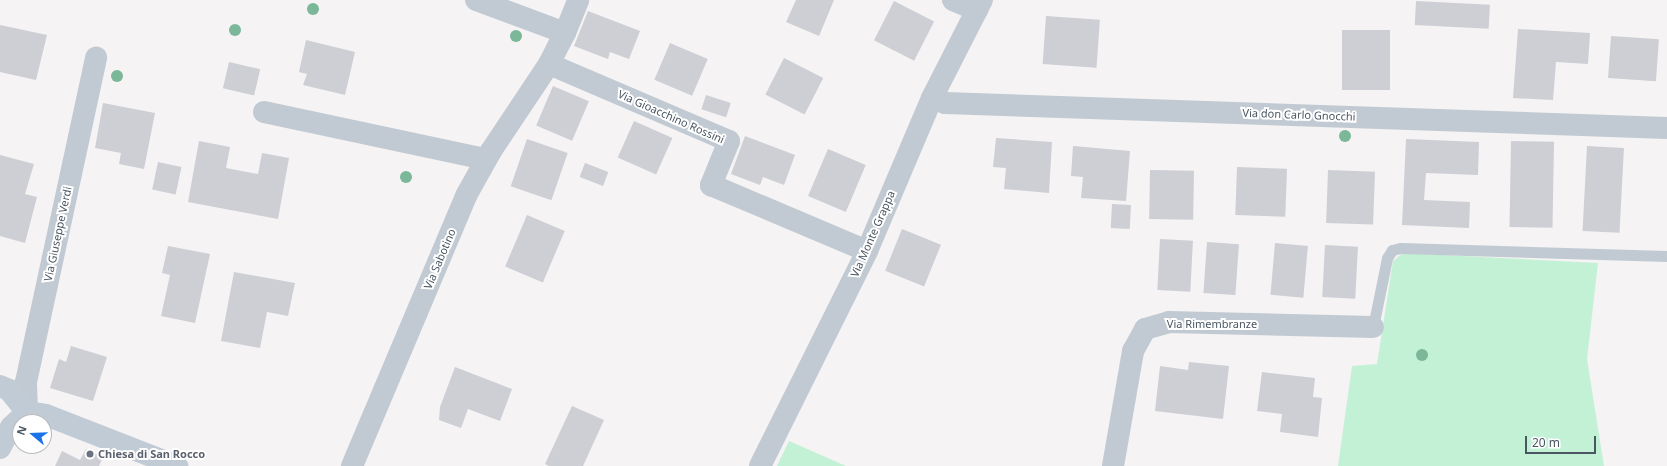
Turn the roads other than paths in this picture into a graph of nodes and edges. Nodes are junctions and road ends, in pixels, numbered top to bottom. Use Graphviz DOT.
graph roads {
  1 [pos="476,0"];
  2 [pos="578,0"];
  3 [pos="953,0"];
  4 [pos="980,5"];
  5 [pos="565,33"];
  6 [pos="96,57"];
  7 [pos="549,64"];
  8 [pos="932,98"];
  9 [pos="264,112"];
  10 [pos="1667,128"];
  11 [pos="486,159"];
  12 [pos="867,251"];
  13 [pos="1667,256"];
  14 [pos="1373,328"];
  15 [pos="0,386"];
  16 [pos="27,412"];
  17 [pos="0,448"];
  18 [pos="177,466"];
  19 [pos="352,466"];
  20 [pos="760,466"];
  21 [pos="1112,466"];
  1 -- 5 [label="street"];
  2 -- 5 [label="street, Via Sabotino"];
  3 -- 4 [label="street"];
  4 -- 8 [label="street, Via Monte Grappa"];
  5 -- 7 [label="street, Via Sabotino"];
  6 -- 16 [label="street, Via Giuseppe Verdi"];
  7 -- 11 [label="street, Via Sabotino"];
  7 -- 12 [label="street, Via Gioacchino Rossini"];
  8 -- 10 [label="street, Via don Carlo Gnocchi"];
  8 -- 12 [label="street, Via Monte Grappa"];
  9 -- 11 [label="street"];
  11 -- 19 [label="street, Via Sabotino"];
  12 -- 20 [label="street, Via Monte Grappa"];
  13 -- 14 [label="lane"];
  14 -- 21 [label="street, Via Rimembranze"];
  15 -- 16 [label="street"];
  16 -- 17 [label="street"];
  16 -- 18 [label="street"];
}
